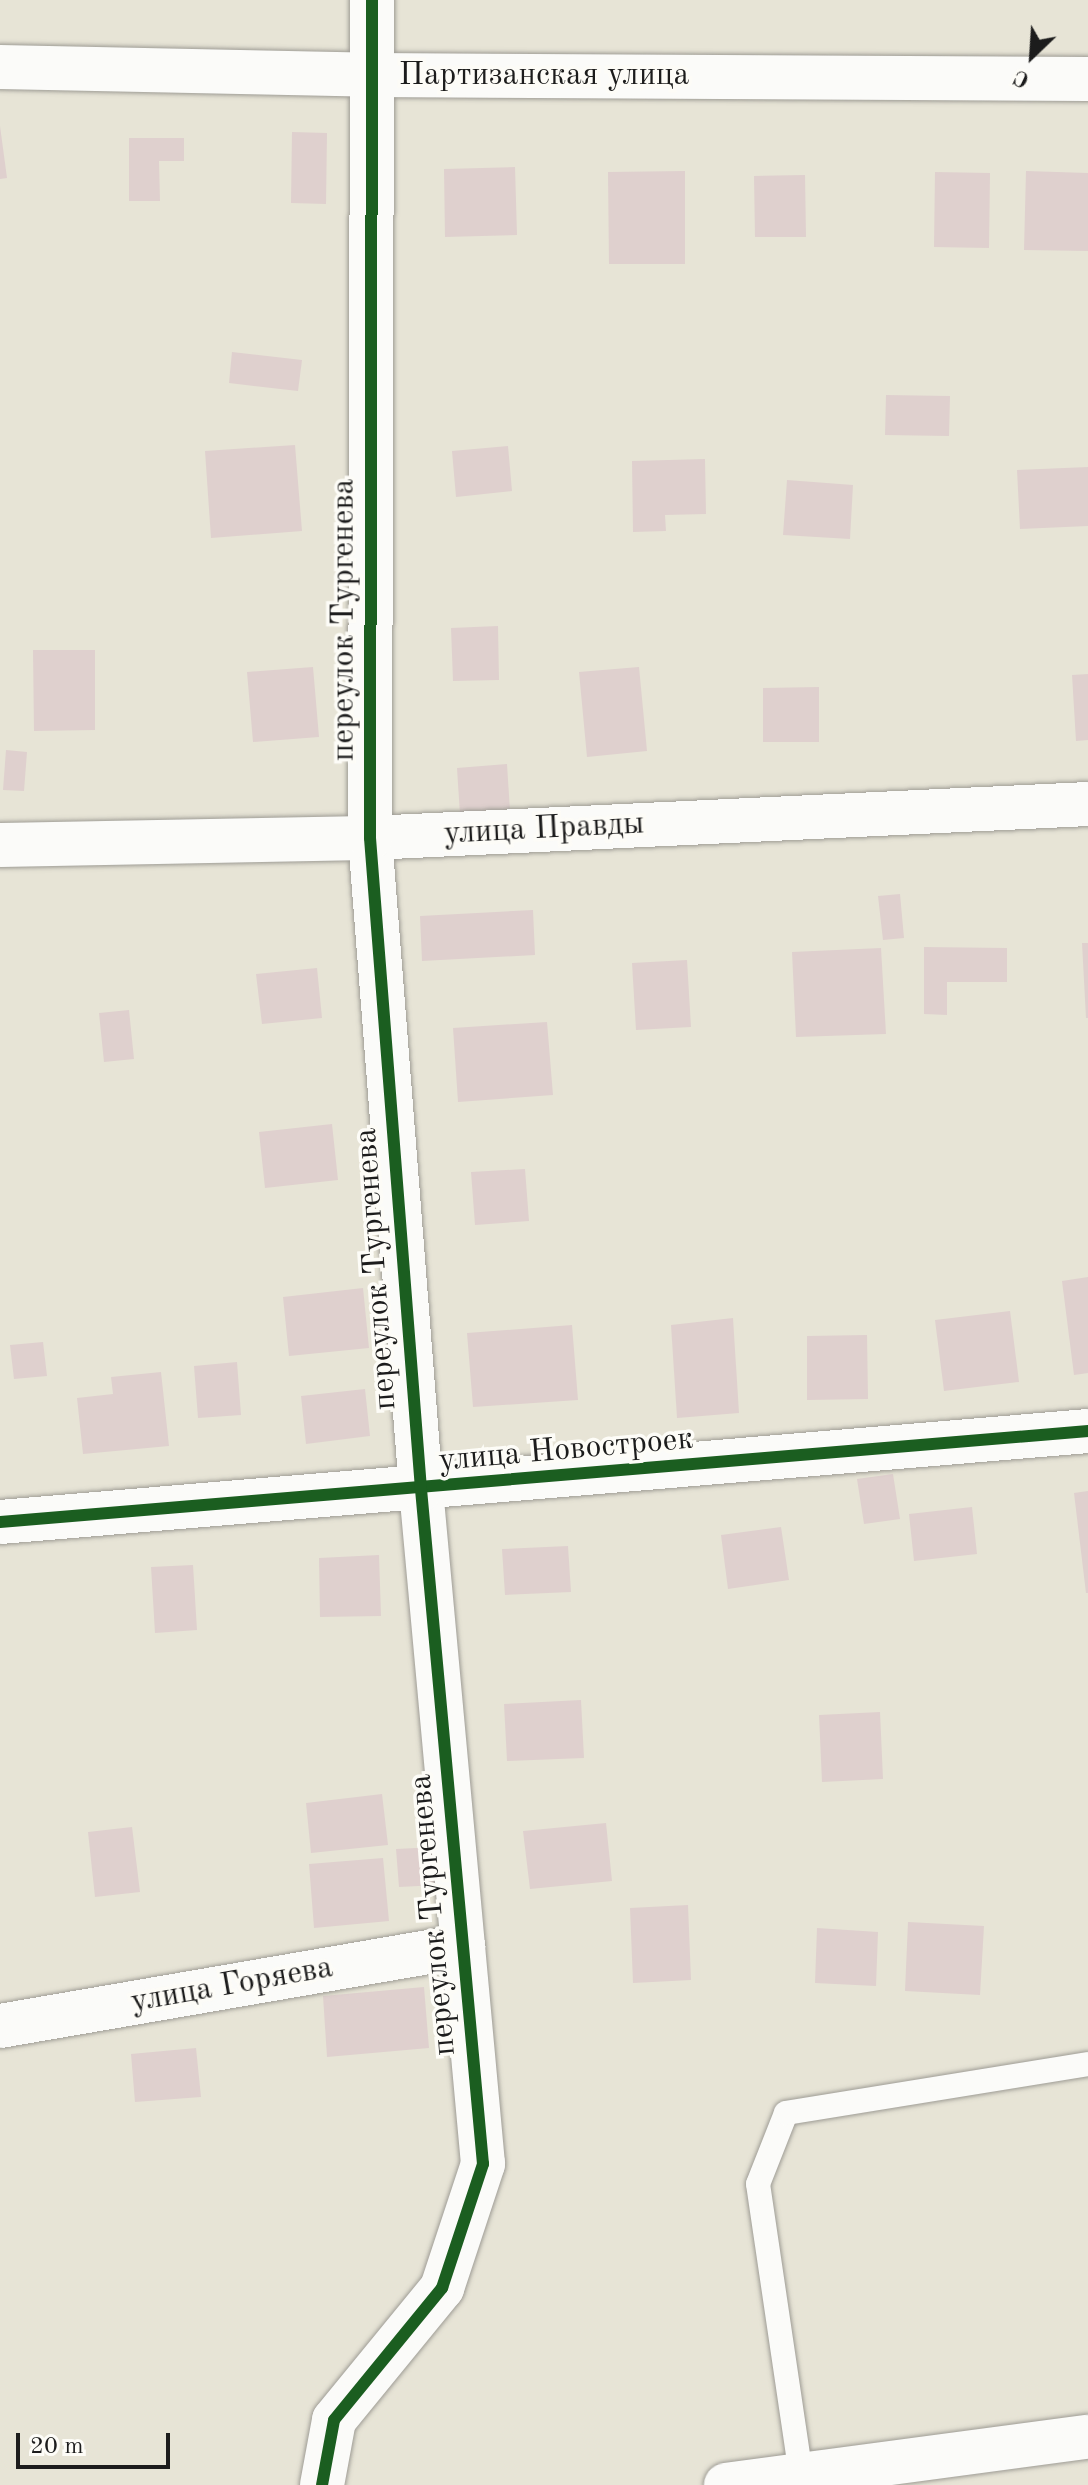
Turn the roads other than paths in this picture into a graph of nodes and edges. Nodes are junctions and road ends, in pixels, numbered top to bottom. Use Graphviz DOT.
graph roads {
  1 [pos="372,0"];
  2 [pos="0,67"];
  3 [pos="372,75"];
  4 [pos="1088,79"];
  5 [pos="1088,804"];
  6 [pos="370,838"];
  7 [pos="0,845"];
  8 [pos="1088,1431"];
  9 [pos="421,1489"];
  10 [pos="0,1522"];
  11 [pos="463,1946"];
  12 [pos="0,2026"];
  13 [pos="1088,2064"];
  14 [pos="1088,2437"];
  15 [pos="801,2475"];
  16 [pos="322,2485"];
  17 [pos="726,2485"];
  1 -- 3 [label="street, переулок Тургенева"];
  2 -- 3 [label="street, Партизанская улица"];
  3 -- 4 [label="street, Партизанская улица"];
  3 -- 6 [label="street, переулок Тургенева"];
  5 -- 6 [label="street, улица Правды"];
  6 -- 7 [label="street, улица Правды"];
  6 -- 9 [label="street, переулок Тургенева"];
  8 -- 9 [label="street, улица Новостроек"];
  9 -- 10 [label="street, улица Новостроек"];
  9 -- 11 [label="street, переулок Тургенева"];
  11 -- 12 [label="street, улица Горяева"];
  11 -- 16 [label="street, переулок Тургенева"];
  13 -- 15 [label="lane"];
  14 -- 15 [label="street"];
  15 -- 17 [label="street"];
}
